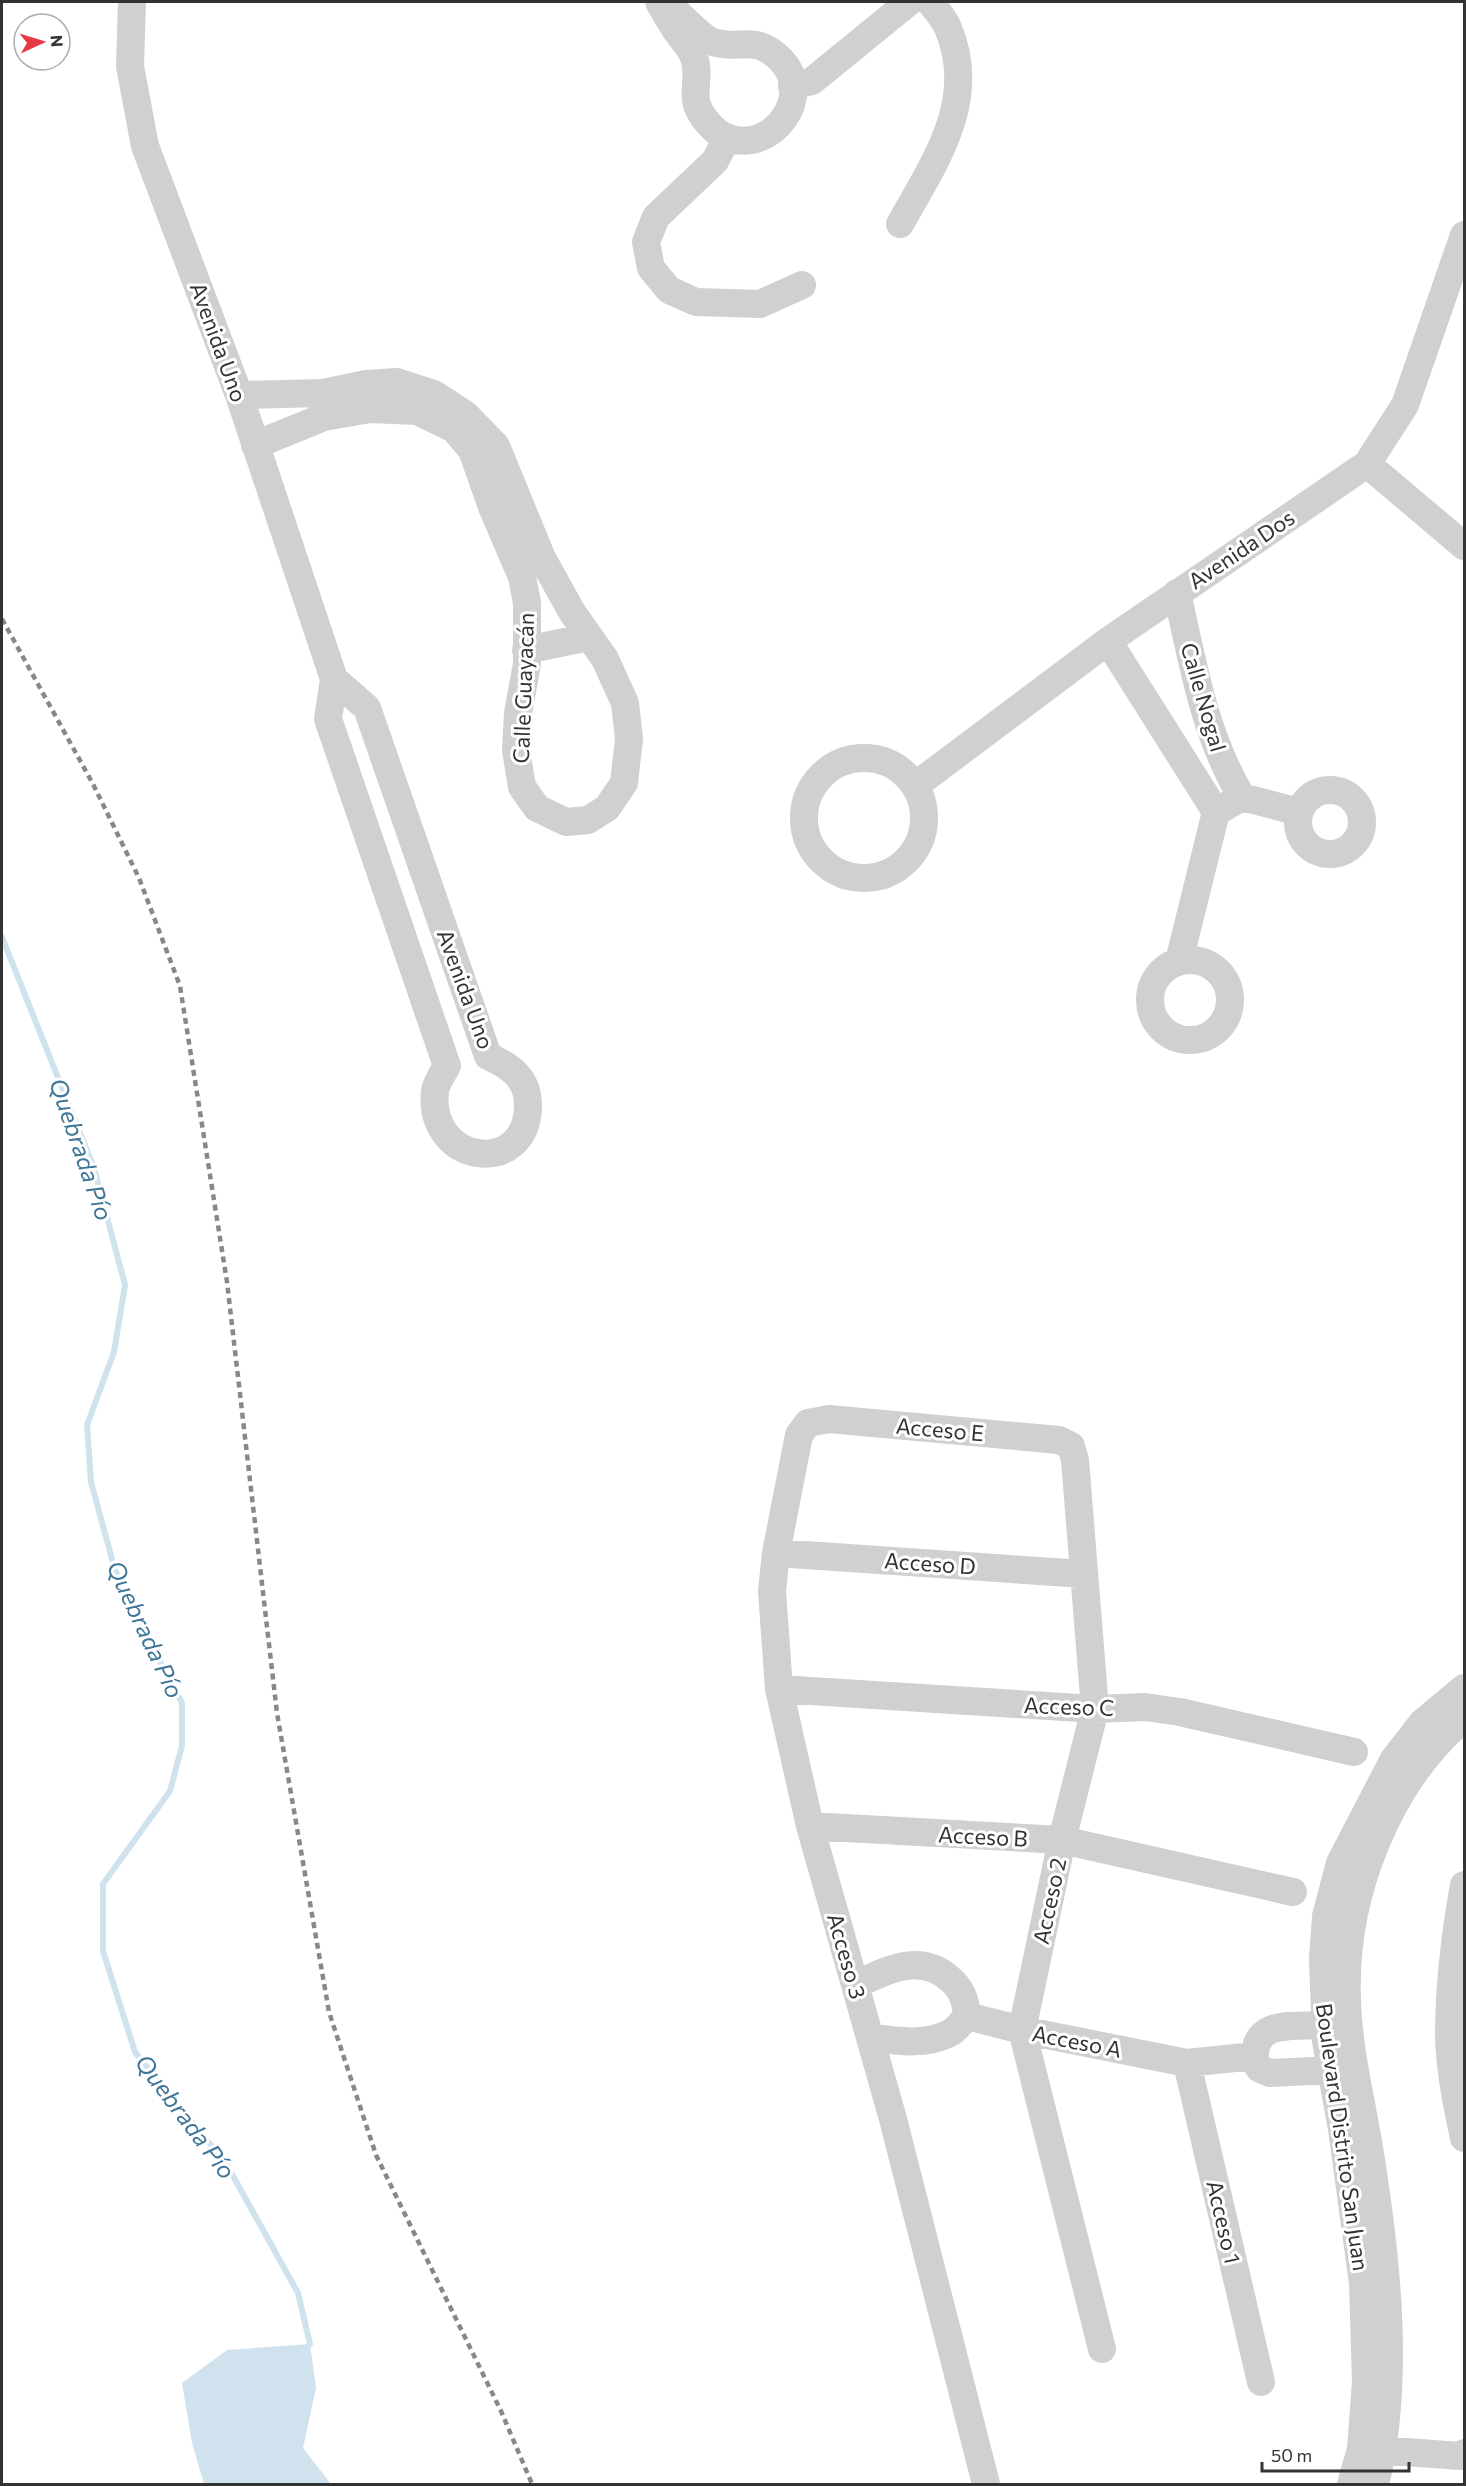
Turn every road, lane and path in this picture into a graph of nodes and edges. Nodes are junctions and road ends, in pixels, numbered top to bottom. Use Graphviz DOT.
graph roads {
  1 [pos="132,2"];
  2 [pos="659,2"];
  3 [pos="664,2"];
  4 [pos="909,2"];
  5 [pos="930,2"];
  6 [pos="792,86"];
  7 [pos="727,138"];
  8 [pos="900,224"];
  9 [pos="1464,236"];
  10 [pos="802,285"];
  11 [pos="238,395"];
  12 [pos="368,397"];
  13 [pos="255,445"];
  14 [pos="1367,464"];
  15 [pos="505,502"];
  16 [pos="1464,546"];
  17 [pos="1177,593"];
  18 [pos="590,637"];
  19 [pos="1108,641"];
  20 [pos="526,650"];
  21 [pos="334,679"];
  22 [pos="1202,701"];
  23 [pos="1161,725"];
  24 [pos="916,785"];
  25 [pos="1242,797"];
  26 [pos="1216,812"];
  27 [pos="1299,813"];
  28 [pos="1179,961"];
  29 [pos="808,1423"];
  30 [pos="1071,1446"];
  31 [pos="776,1553"];
  32 [pos="1083,1574"];
  33 [pos="1464,1688"];
  34 [pos="779,1689"];
  35 [pos="1095,1709"];
  36 [pos="1464,1718"];
  37 [pos="1354,1752"];
  38 [pos="810,1826"];
  39 [pos="1062,1840"];
  40 [pos="1464,1885"];
  41 [pos="1293,1892"];
  42 [pos="855,1985"];
  43 [pos="967,2016"];
  44 [pos="1325,2025"];
  45 [pos="1022,2030"];
  46 [pos="870,2037"];
  47 [pos="1254,2056"];
  48 [pos="1187,2062"];
  49 [pos="1331,2070"];
  50 [pos="1464,2138"];
  51 [pos="1102,2349"];
  52 [pos="1261,2382"];
  53 [pos="1372,2449"];
  54 [pos="1463,2458"];
  55 [pos="986,2484"];
  56 [pos="1351,2484"];
  57 [pos="1375,2484"];
  1 -- 11 [label="street, Avenida Uno"];
  2 -- 7 [label="street"];
  3 -- 6 [label="street"];
  4 -- 6 [label="street"];
  5 -- 8 [label="street"];
  6 -- 7 [label="street"];
  7 -- 10 [label="street"];
  9 -- 14 [label="street, Avenida Dos"];
  11 -- 12 [label="street, Calle Guayacán"];
  11 -- 13 [label="street, Avenida Uno"];
  12 -- 13 [label="street, Calle Guayacán"];
  12 -- 15 [label="street, Calle Guayacán"];
  13 -- 21 [label="street, Avenida Uno"];
  14 -- 16 [label="street"];
  14 -- 17 [label="street, Avenida Dos"];
  15 -- 18 [label="street, Calle Guayacán"];
  15 -- 20 [label="street, Calle Guayacán"];
  17 -- 19 [label="street, Avenida Dos"];
  17 -- 22 [label="street, Calle Nogal"];
  18 -- 20 [label="street"];
  18 -- 20 [label="street, Calle Guayacán"];
  19 -- 23 [label="street, Calle Nogal"];
  19 -- 24 [label="street, Avenida Dos"];
  21 -- 21 [label="street, Avenida Uno"];
  22 -- 23 [label="street"];
  22 -- 25 [label="street, Calle Nogal"];
  23 -- 26 [label="street, Calle Nogal"];
  24 -- 24 [label="street"];
  25 -- 26 [label="street"];
  25 -- 27 [label="street"];
  26 -- 28 [label="street"];
  29 -- 30 [label="street, Acceso E"];
  29 -- 31 [label="street, Acceso 3"];
  30 -- 32 [label="street, Acceso 2"];
  31 -- 32 [label="street, Acceso D"];
  31 -- 34 [label="street, Acceso 3"];
  32 -- 35 [label="street, Acceso 2"];
  33 -- 44 [label="street, Boulevard Distrito San Juan"];
  34 -- 35 [label="street, Acceso C"];
  34 -- 38 [label="street, Acceso 3"];
  35 -- 37 [label="street, Acceso C"];
  35 -- 39 [label="street, Acceso 2"];
  36 -- 53 [label="street, Boulevard Distrito San Juan"];
  38 -- 39 [label="street, Acceso B"];
  38 -- 42 [label="street, Acceso 3"];
  39 -- 41 [label="street, Acceso B"];
  39 -- 45 [label="street, Acceso 2"];
  40 -- 50 [label="street"];
  42 -- 43 [label="street"];
  42 -- 46 [label="street, Acceso 3"];
  43 -- 45 [label="street, Acceso A"];
  43 -- 46 [label="street"];
  44 -- 47 [label="street"];
  44 -- 49 [label="street, Boulevard Distrito San Juan"];
  45 -- 48 [label="street, Acceso A"];
  45 -- 51 [label="street, Acceso 2"];
  46 -- 55 [label="street, Acceso 3"];
  47 -- 48 [label="street, Acceso A"];
  47 -- 49 [label="street"];
  48 -- 52 [label="street, Acceso 1"];
  49 -- 53 [label="street, Boulevard Distrito San Juan"];
  53 -- 54 [label="street"];
  53 -- 56 [label="street, Boulevard Distrito San Juan"];
  53 -- 57 [label="street, Boulevard Distrito San Juan"];
}
